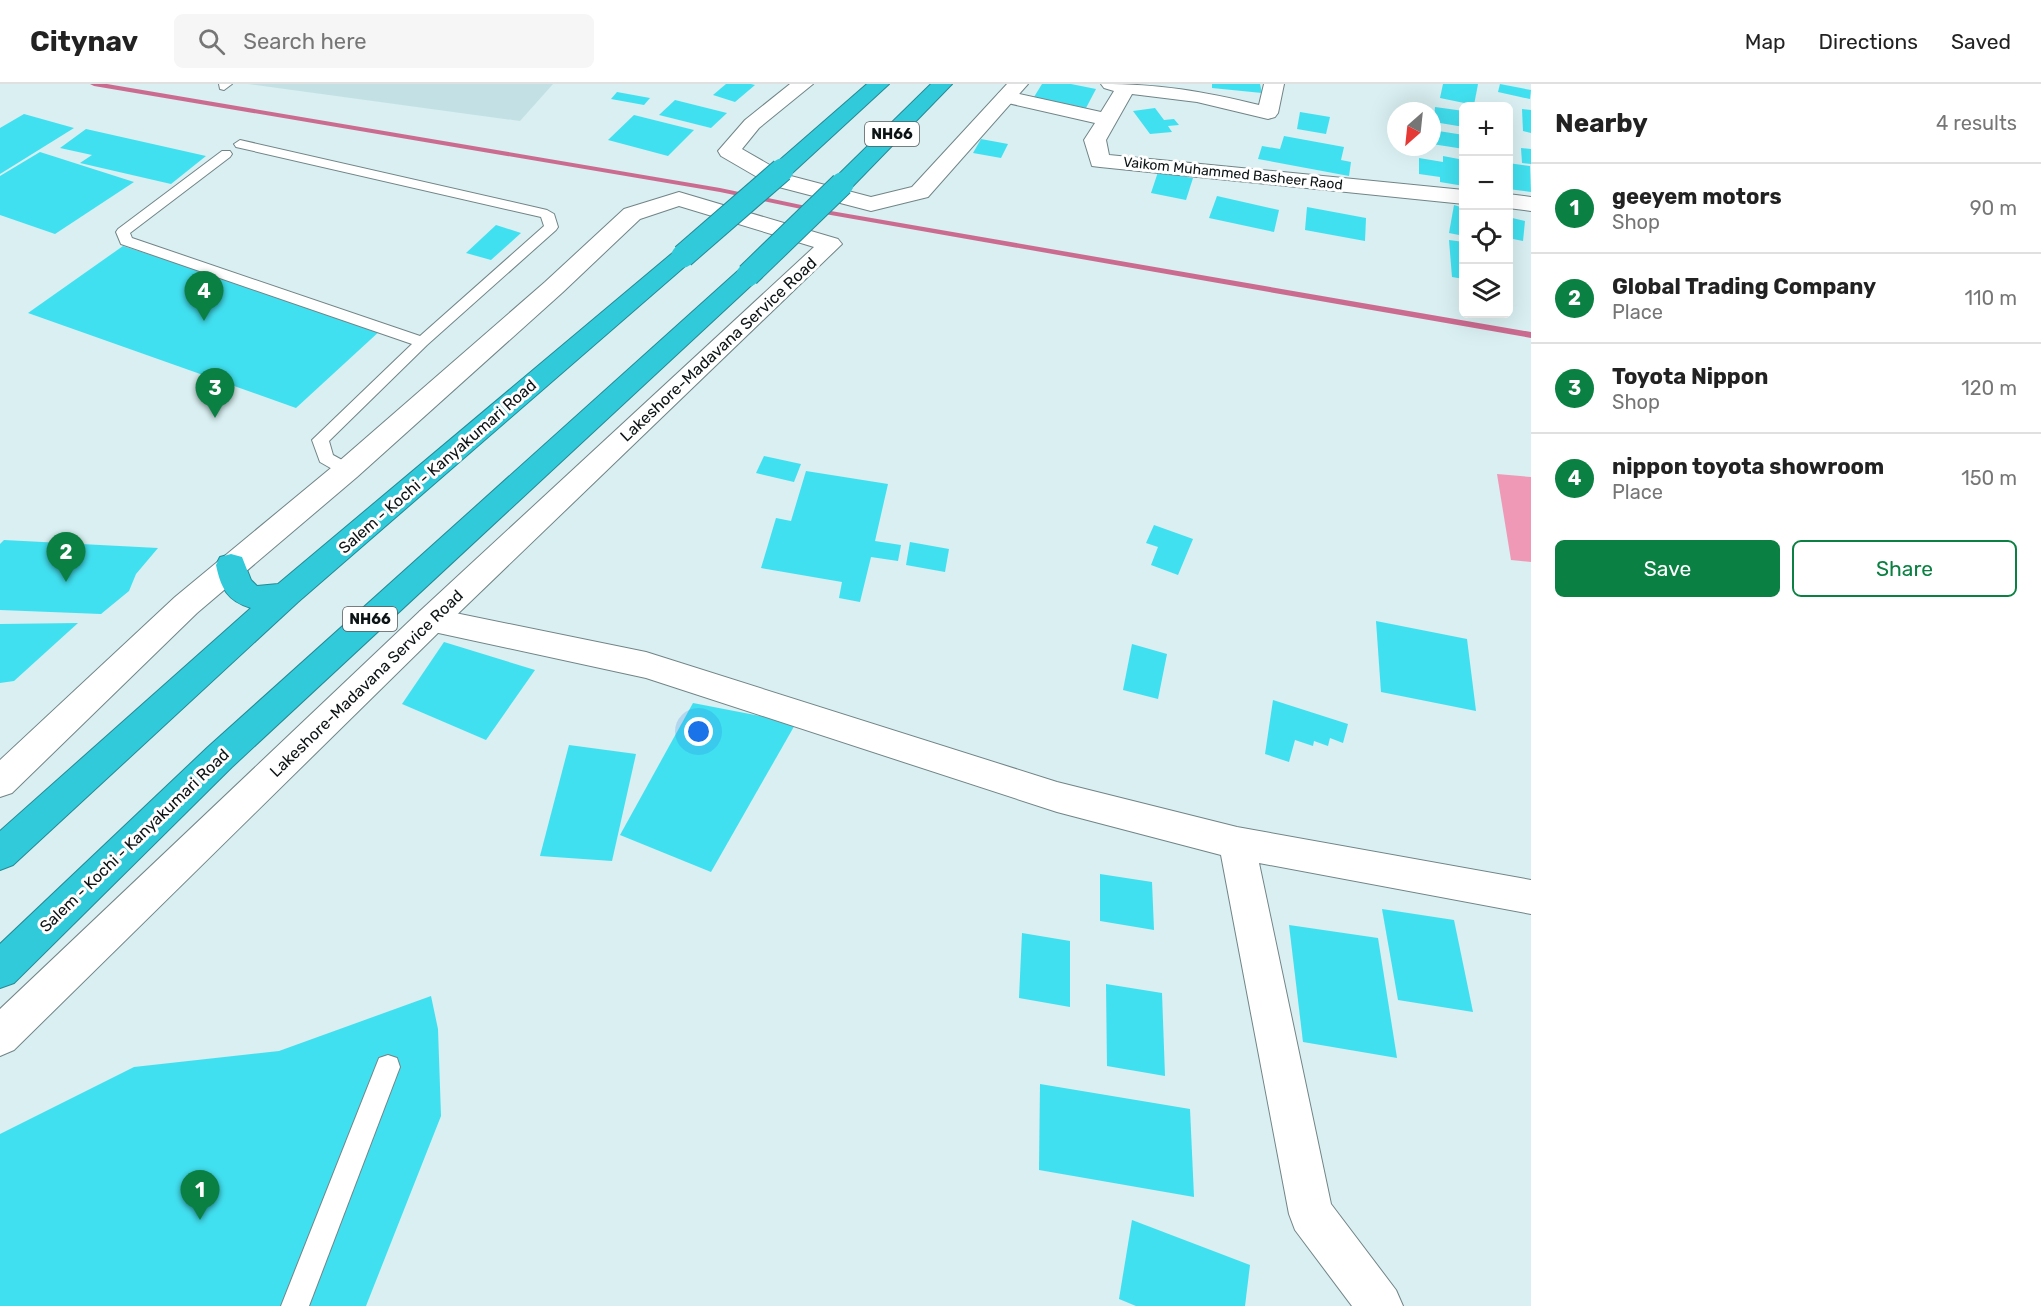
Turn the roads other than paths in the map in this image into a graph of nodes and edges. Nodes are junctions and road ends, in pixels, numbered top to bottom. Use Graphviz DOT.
graph roads {
  1 [pos="803,84"];
  2 [pos="879,84"];
  3 [pos="942,84"];
  4 [pos="1274,84"];
  5 [pos="1118,86"];
  6 [pos="1012,91"];
  7 [pos="1107,119"];
  8 [pos="240,144"];
  9 [pos="226,154"];
  10 [pos="1459,196"];
  11 [pos="1513,202"];
  12 [pos="1531,204"];
  13 [pos="422,342"];
  14 [pos="347,470"];
  15 [pos="231,565"];
  16 [pos="287,594"];
  17 [pos="431,620"];
  18 [pos="0,782"];
  19 [pos="1237,843"];
  20 [pos="0,854"];
  21 [pos="1531,897"];
  22 [pos="0,970"];
  23 [pos="0,1036"];
  24 [pos="388,1067"];
  25 [pos="295,1306"];
  26 [pos="1380,1306"];
  1 -- 6 [label="street"];
  2 -- 16 [label="highway, Salem - Kochi - Kanyakumari Road / NH66, bridge"];
  3 -- 22 [label="highway, Salem - Kochi - Kanyakumari Road / NH66, bridge"];
  4 -- 5 [label="street"];
  5 -- 7 [label="street, Vaikom Muhammed Basheer Raod"];
  6 -- 7 [label="street"];
  7 -- 10 [label="street, Vaikom Muhammed Basheer Raod"];
  8 -- 13 [label="lane"];
  9 -- 13 [label="lane"];
  11 -- 12 [label="street"];
  13 -- 14 [label="lane"];
  14 -- 15 [label="street, Lakeshore-Madavana Service Road"];
  14 -- 17 [label="street, Lakeshore-Madavana Service Road"];
  15 -- 16 [label="highway"];
  15 -- 18 [label="street, Lakeshore-Madavana Service Road"];
  16 -- 20 [label="highway, Salem - Kochi - Kanyakumari Road / NH66"];
  17 -- 19 [label="street"];
  17 -- 23 [label="street, Lakeshore-Madavana Service Road"];
  19 -- 21 [label="street"];
  19 -- 26 [label="street"];
  24 -- 25 [label="lane"];
}
